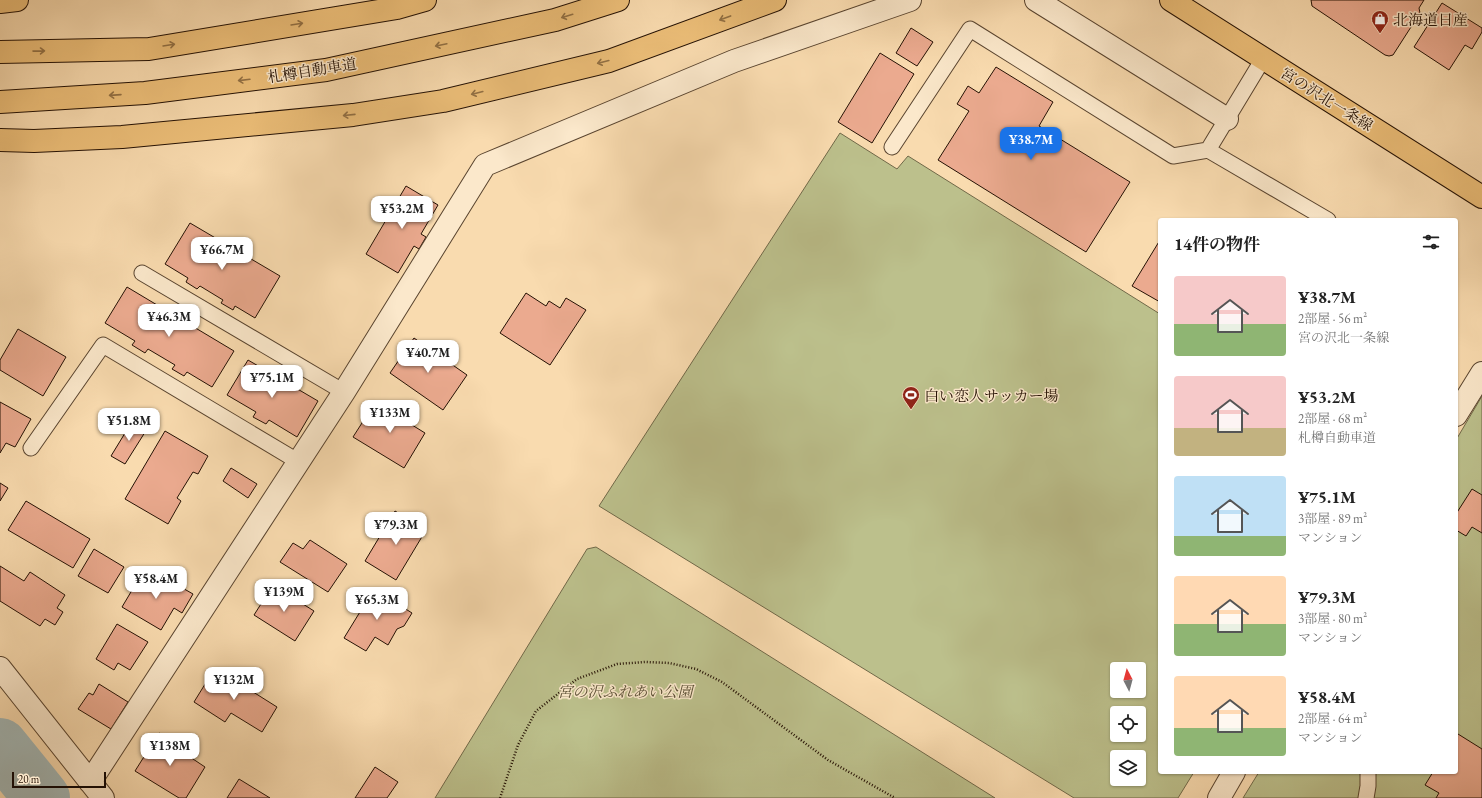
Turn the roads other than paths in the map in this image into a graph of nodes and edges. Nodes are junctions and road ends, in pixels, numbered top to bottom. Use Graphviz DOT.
graph roads {
  1 [pos="17,0"];
  2 [pos="425,0"];
  3 [pos="618,0"];
  4 [pos="775,0"];
  5 [pos="910,0"];
  6 [pos="1036,0"];
  7 [pos="1176,1"];
  8 [pos="0,2"];
  9 [pos="0,52"];
  10 [pos="1264,59"];
  11 [pos="0,102"];
  12 [pos="1226,119"];
  13 [pos="0,140"];
  14 [pos="892,147"];
  15 [pos="1208,150"];
  16 [pos="1482,197"];
  17 [pos="1325,218"];
  18 [pos="142,273"];
  19 [pos="1482,373"];
  20 [pos="344,392"];
  21 [pos="1458,412"];
  22 [pos="31,448"];
  23 [pos="299,462"];
  24 [pos="0,668"];
  25 [pos="1233,774"];
  26 [pos="1368,774"];
  27 [pos="96,790"];
  28 [pos="1219,798"];
  29 [pos="1366,798"];
  1 -- 8 [label="main road"];
  9 -- 2 [label="main road, one-way"];
  3 -- 11 [label="main road, 札樽自動車道, one-way"];
  4 -- 13 [label="main road, one-way"];
  5 -- 20 [label="street"];
  6 -- 12 [label="street"];
  7 -- 10 [label="main road, 宮の沢北一条線"];
  10 -- 12 [label="lane"];
  10 -- 16 [label="main road, 宮の沢北一条線"];
  12 -- 15 [label="lane"];
  14 -- 15 [label="lane"];
  15 -- 17 [label="lane"];
  18 -- 20 [label="lane"];
  19 -- 21 [label="street"];
  20 -- 23 [label="street"];
  22 -- 23 [label="lane"];
  23 -- 27 [label="street"];
  24 -- 27 [label="street"];
  25 -- 28 [label="street"];
  26 -- 29 [label="lane"];
}
